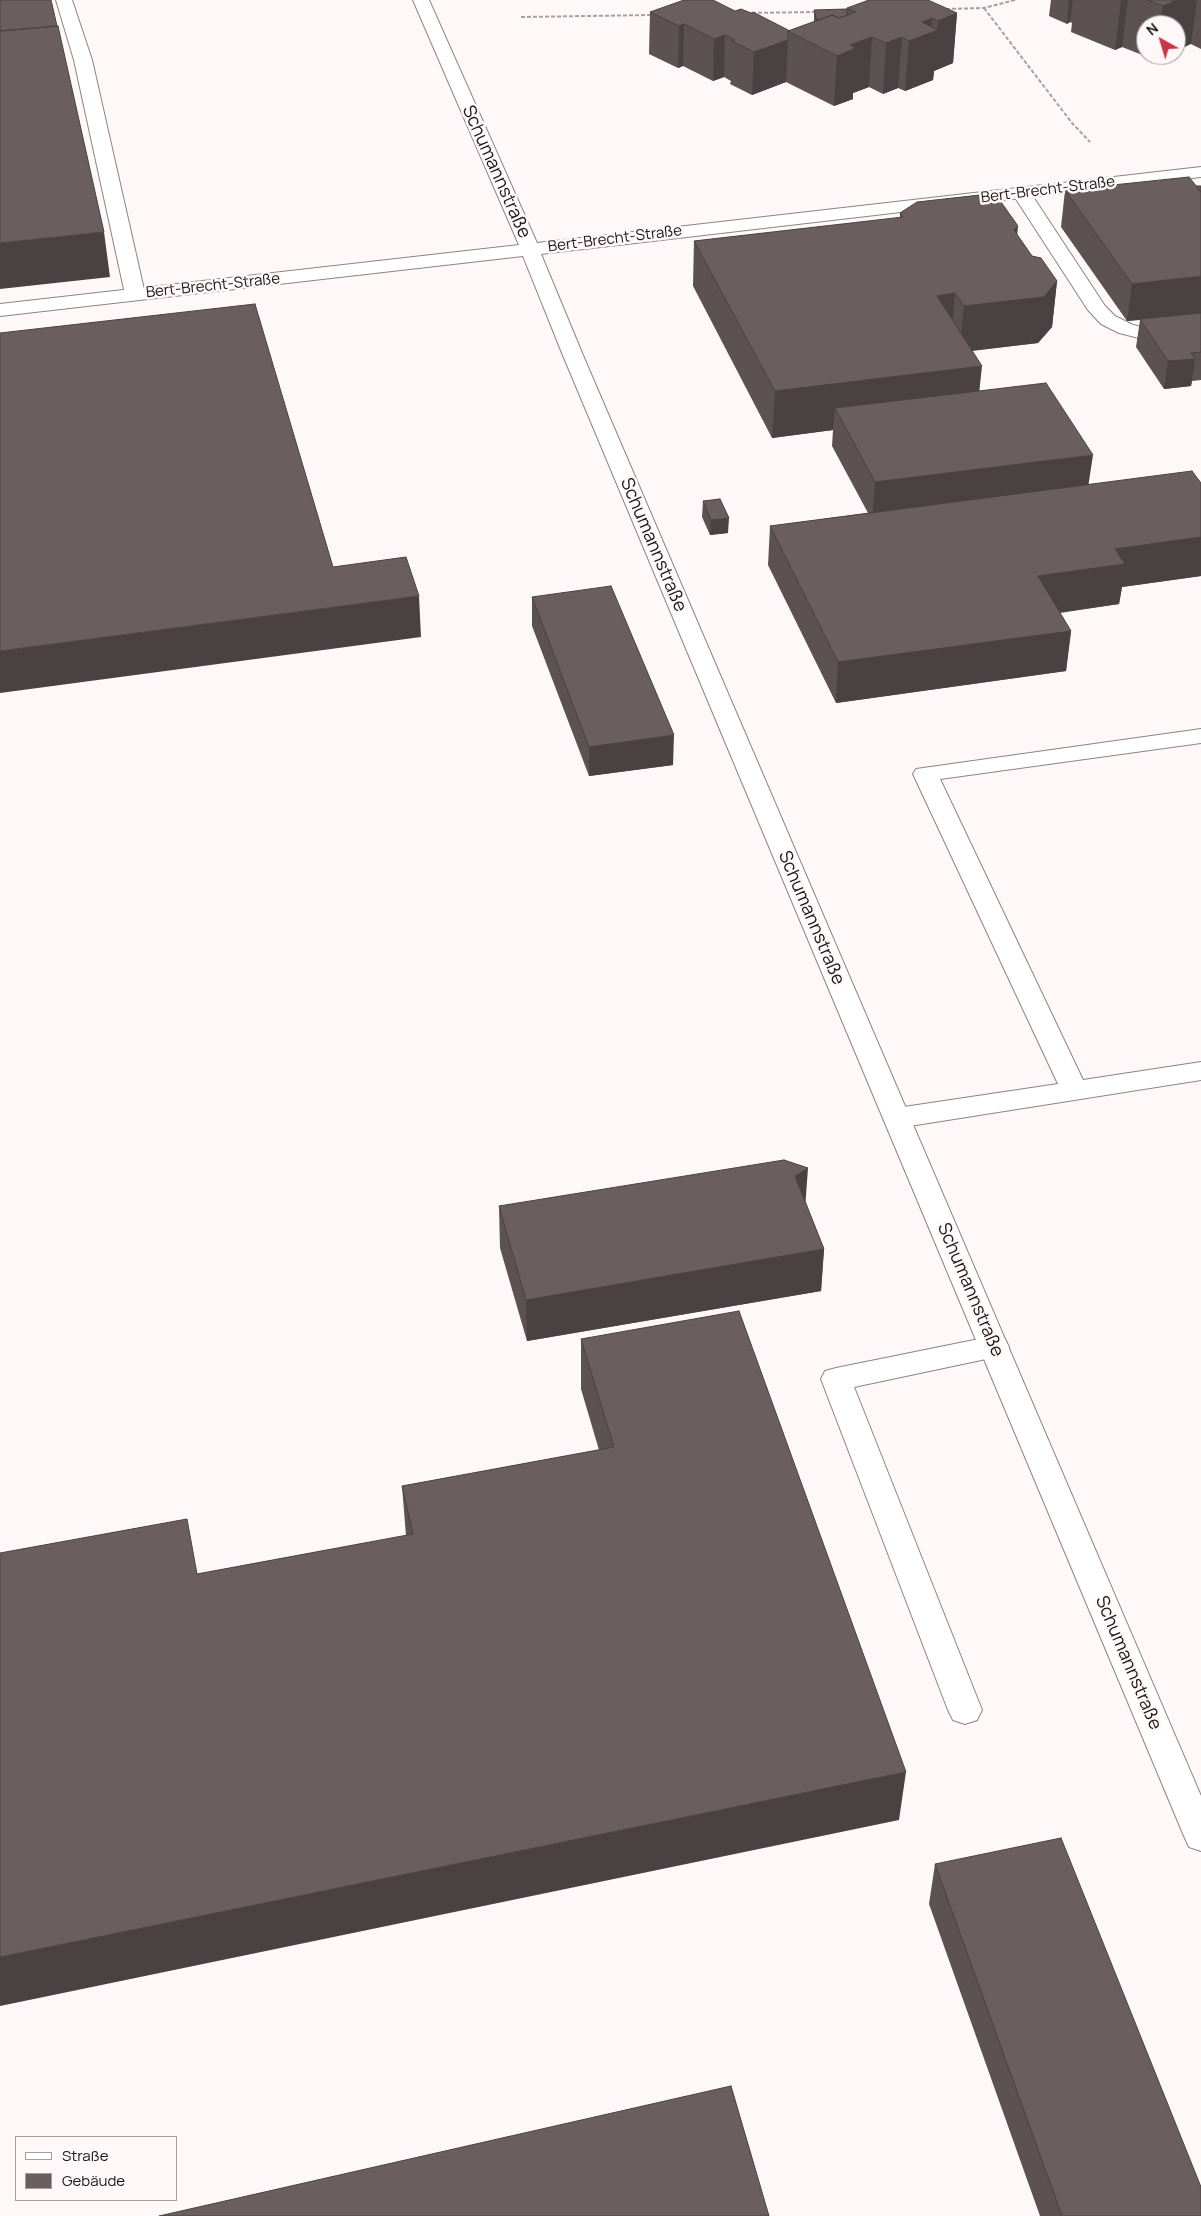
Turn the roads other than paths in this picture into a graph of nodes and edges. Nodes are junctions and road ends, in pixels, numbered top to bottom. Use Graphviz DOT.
graph roads {
  1 [pos="64,0"];
  2 [pos="421,0"];
  3 [pos="1201,172"];
  4 [pos="1021,193"];
  5 [pos="530,249"];
  6 [pos="135,294"];
  7 [pos="0,310"];
  8 [pos="1201,330"];
  9 [pos="1201,736"];
  10 [pos="1201,1071"];
  11 [pos="1075,1090"];
  12 [pos="896,1118"];
  13 [pos="994,1347"];
  14 [pos="965,1710"];
  15 [pos="1201,1836"];
  1 -- 6 [label="street"];
  2 -- 5 [label="street, Schumannstraße"];
  3 -- 4 [label="street, Bert-Brecht-Straße"];
  4 -- 5 [label="street, Bert-Brecht-Straße"];
  4 -- 8 [label="street"];
  5 -- 6 [label="street, Bert-Brecht-Straße"];
  5 -- 12 [label="street, Schumannstraße"];
  6 -- 7 [label="street, Bert-Brecht-Straße"];
  9 -- 11 [label="street"];
  10 -- 11 [label="street"];
  11 -- 12 [label="street"];
  12 -- 13 [label="street, Schumannstraße"];
  13 -- 14 [label="street"];
  13 -- 15 [label="street, Schumannstraße"];
}
